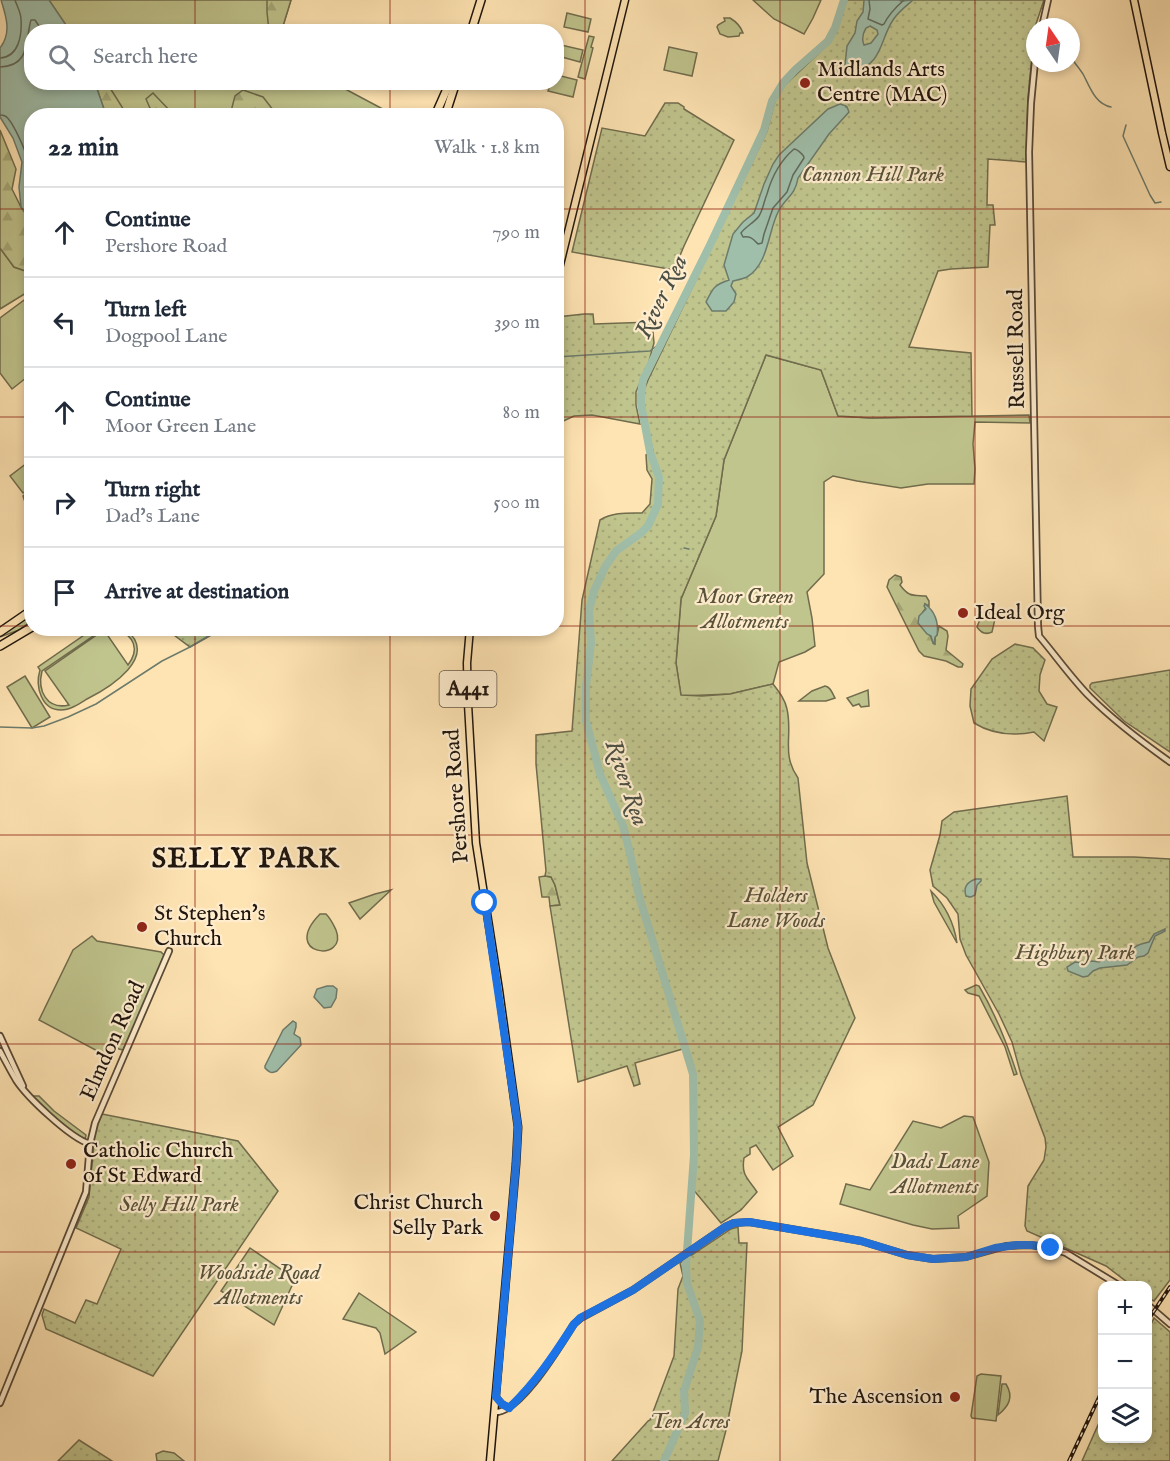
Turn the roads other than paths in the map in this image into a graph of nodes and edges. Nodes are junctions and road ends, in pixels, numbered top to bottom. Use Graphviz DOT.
graph roads {
  1 [pos="478,0"];
  2 [pos="624,0"];
  3 [pos="1048,0"];
  4 [pos="1134,0"];
  5 [pos="1044,18"];
  6 [pos="471,24"];
  7 [pos="1034,72"];
  8 [pos="446,90"];
  9 [pos="453,90"];
  10 [pos="439,108"];
  11 [pos="448,108"];
  12 [pos="1170,167"];
  13 [pos="564,249"];
  14 [pos="24,616"];
  15 [pos="24,630"];
  16 [pos="24,631"];
  17 [pos="0,632"];
  18 [pos="469,636"];
  19 [pos="0,641"];
  20 [pos="0,646"];
  21 [pos="1170,762"];
  22 [pos="169,951"];
  23 [pos="0,1036"];
  24 [pos="0,1051"];
  25 [pos="24,1089"];
  26 [pos="90,1144"];
  27 [pos="1112,1281"];
  28 [pos="1152,1309"];
  29 [pos="1168,1323"];
  30 [pos="496,1397"];
  31 [pos="0,1403"];
  32 [pos="509,1408"];
  33 [pos="495,1412"];
  34 [pos="490,1461"];
  1 -- 6 [label="highway"];
  2 -- 13 [label="main road"];
  3 -- 5 [label="street"];
  4 -- 12 [label="main road"];
  7 -- 21 [label="street, Russell Road"];
  8 -- 10 [label="highway"];
  9 -- 11 [label="highway"];
  14 -- 17 [label="highway"];
  15 -- 19 [label="highway"];
  16 -- 20 [label="highway"];
  18 -- 30 [label="main road, Pershore Road / A441"];
  22 -- 26 [label="street, Elmdon Road"];
  23 -- 25 [label="street"];
  24 -- 25 [label="street"];
  25 -- 26 [label="street"];
  26 -- 31 [label="street, Elmdon Road"];
  27 -- 32 [label="street"];
  28 -- 29 [label="street"];
  30 -- 32 [label="street"];
  30 -- 33 [label="main road, Pershore Road / A441"];
  32 -- 33 [label="street"];
  33 -- 34 [label="main road, Pershore Road / A441"];
}
